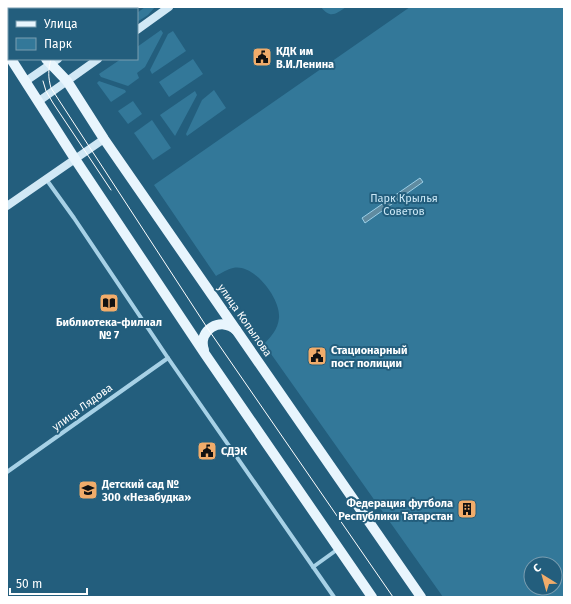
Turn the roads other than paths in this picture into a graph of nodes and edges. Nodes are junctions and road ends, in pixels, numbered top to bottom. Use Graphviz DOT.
graph roads {
  1 [pos="169,7"];
  2 [pos="138,29"];
  3 [pos="12,60"];
  4 [pos="97,60"];
  5 [pos="52,61"];
  6 [pos="26,81"];
  7 [pos="67,81"];
  8 [pos="39,101"];
  9 [pos="104,139"];
  10 [pos="75,159"];
  11 [pos="46,179"];
  12 [pos="7,206"];
  13 [pos="238,331"];
  14 [pos="206,354"];
  15 [pos="168,358"];
  16 [pos="7,472"];
  17 [pos="338,549"];
  18 [pos="313,567"];
  19 [pos="334,597"];
  20 [pos="372,597"];
  21 [pos="421,597"];
  1 -- 2 [label="street"];
  3 -- 6 [label="main road"];
  4 -- 7 [label="street"];
  5 -- 6 [label="street"];
  5 -- 7 [label="main road, улица Копылова"];
  6 -- 8 [label="main road"];
  7 -- 8 [label="street"];
  7 -- 9 [label="main road, улица Копылова"];
  8 -- 10 [label="main road"];
  9 -- 10 [label="street"];
  9 -- 13 [label="main road, улица Копылова"];
  10 -- 11 [label="street"];
  10 -- 14 [label="main road"];
  11 -- 12 [label="street"];
  11 -- 15 [label="street"];
  13 -- 14 [label="main road"];
  13 -- 21 [label="main road, улица Копылова"];
  14 -- 17 [label="main road"];
  15 -- 16 [label="street, улица Лядова"];
  15 -- 18 [label="street"];
  17 -- 18 [label="street"];
  17 -- 20 [label="main road"];
  18 -- 19 [label="street"];
}
